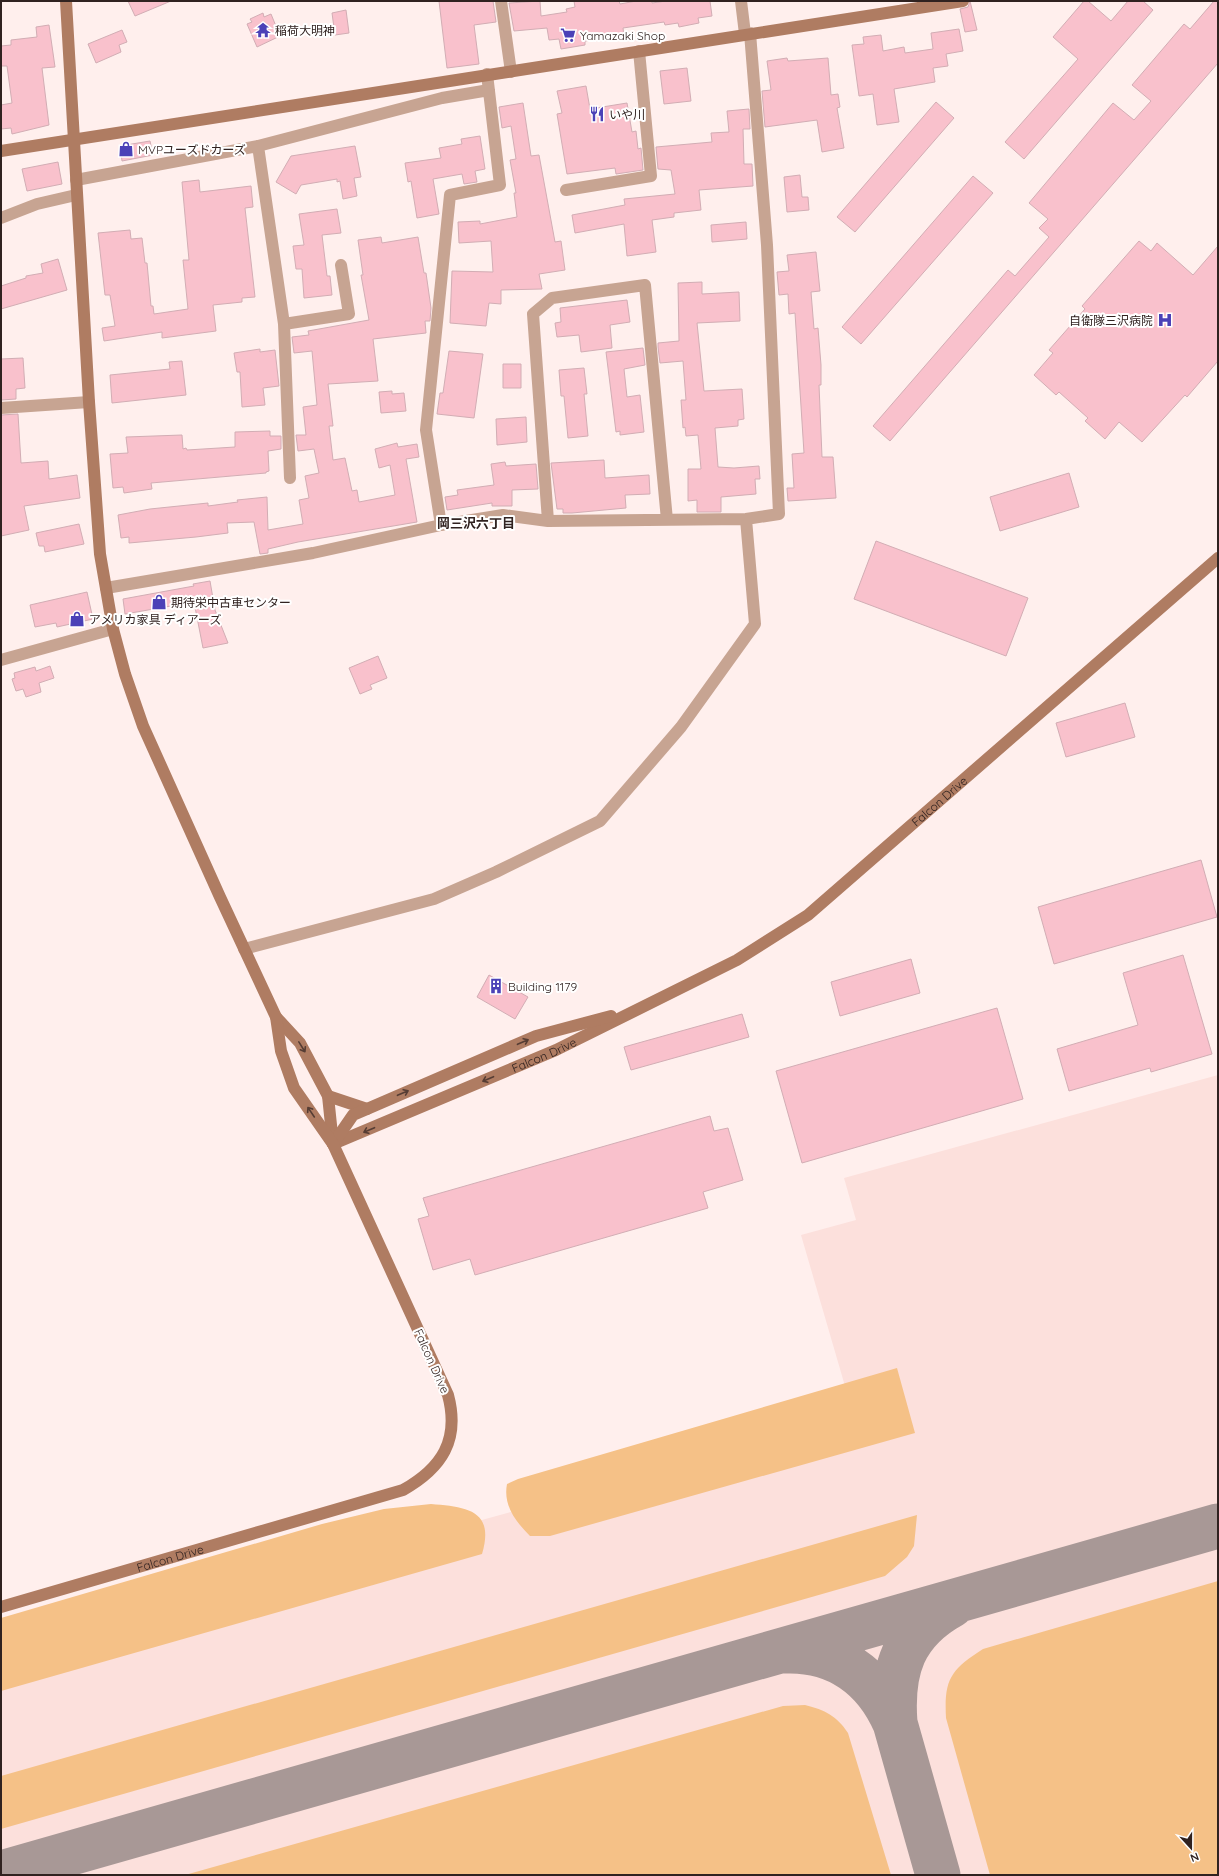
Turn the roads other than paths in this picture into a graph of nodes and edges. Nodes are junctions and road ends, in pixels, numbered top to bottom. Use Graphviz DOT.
graph roads {
  1 [pos="66,1"];
  2 [pos="501,1"];
  3 [pos="741,1"];
  4 [pos="962,1"];
  5 [pos="924,4"];
  6 [pos="747,33"];
  7 [pos="639,51"];
  8 [pos="511,72"];
  9 [pos="487,74"];
  10 [pos="489,90"];
  11 [pos="74,139"];
  12 [pos="258,146"];
  13 [pos="1,151"];
  14 [pos="76,180"];
  15 [pos="566,190"];
  16 [pos="76,195"];
  17 [pos="1,218"];
  18 [pos="341,265"];
  19 [pos="284,324"];
  20 [pos="89,402"];
  21 [pos="1,408"];
  22 [pos="290,478"];
  23 [pos="667,520"];
  24 [pos="746,520"];
  25 [pos="548,521"];
  26 [pos="441,525"];
  27 [pos="1218,558"];
  28 [pos="106,588"];
  29 [pos="114,629"];
  30 [pos="1,660"];
  31 [pos="244,949"];
  32 [pos="638,1009"];
  33 [pos="276,1017"];
  34 [pos="328,1096"];
  35 [pos="368,1108"];
  36 [pos="333,1144"];
  37 [pos="1,1607"];
  1 -- 11 [label="street"];
  2 -- 8 [label="street"];
  3 -- 6 [label="street"];
  4 -- 5 [label="street"];
  5 -- 6 [label="street"];
  6 -- 7 [label="street"];
  6 -- 24 [label="street"];
  7 -- 8 [label="street"];
  7 -- 15 [label="street"];
  8 -- 9 [label="street"];
  9 -- 10 [label="street"];
  9 -- 11 [label="street"];
  10 -- 12 [label="street"];
  10 -- 26 [label="street"];
  11 -- 13 [label="street"];
  11 -- 14 [label="street"];
  12 -- 14 [label="street"];
  12 -- 19 [label="street"];
  14 -- 16 [label="street"];
  16 -- 17 [label="street"];
  16 -- 20 [label="street"];
  18 -- 19 [label="street"];
  19 -- 22 [label="street"];
  20 -- 21 [label="street"];
  20 -- 28 [label="street"];
  23 -- 24 [label="street"];
  23 -- 25 [label="street"];
  23 -- 25 [label="street"];
  24 -- 31 [label="street"];
  25 -- 26 [label="street"];
  26 -- 28 [label="street"];
  27 -- 32 [label="street, Falcon Drive"];
  28 -- 29 [label="street"];
  29 -- 30 [label="street"];
  29 -- 31 [label="street"];
  31 -- 33 [label="street"];
  35 -- 32 [label="street, Falcon Drive, one-way"];
  32 -- 36 [label="street, Falcon Drive, one-way"];
  33 -- 34 [label="street, one-way"];
  36 -- 33 [label="street, one-way"];
  34 -- 35 [label="street"];
  34 -- 36 [label="street"];
  35 -- 36 [label="street, Falcon Drive"];
  36 -- 37 [label="street, Falcon Drive"];
}
